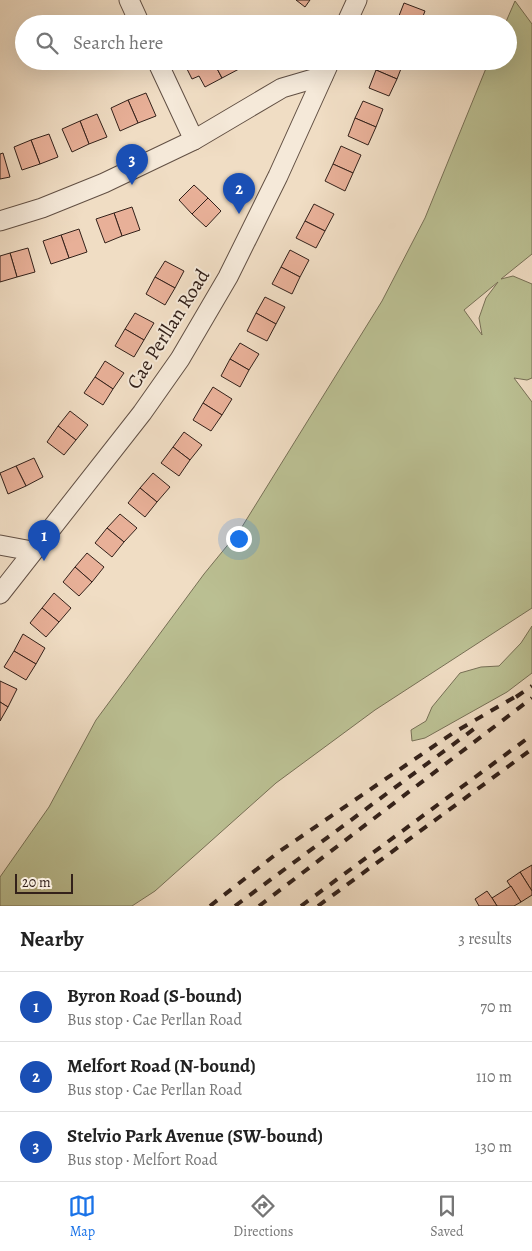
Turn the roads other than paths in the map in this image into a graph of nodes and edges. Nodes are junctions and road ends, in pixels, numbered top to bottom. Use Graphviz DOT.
graph roads {
  1 [pos="129,0"];
  2 [pos="357,0"];
  3 [pos="136,15"];
  4 [pos="350,15"];
  5 [pos="162,70"];
  6 [pos="322,70"];
  7 [pos="326,70"];
  8 [pos="194,140"];
  9 [pos="0,221"];
  10 [pos="0,545"];
  11 [pos="32,551"];
  12 [pos="0,594"];
  1 -- 3 [label="street"];
  2 -- 4 [label="street"];
  5 -- 8 [label="street"];
  6 -- 8 [label="street"];
  7 -- 11 [label="street, Cae Perllan Road"];
  8 -- 9 [label="street"];
  10 -- 11 [label="street"];
  11 -- 12 [label="street, Cae Perllan Road"];
}
